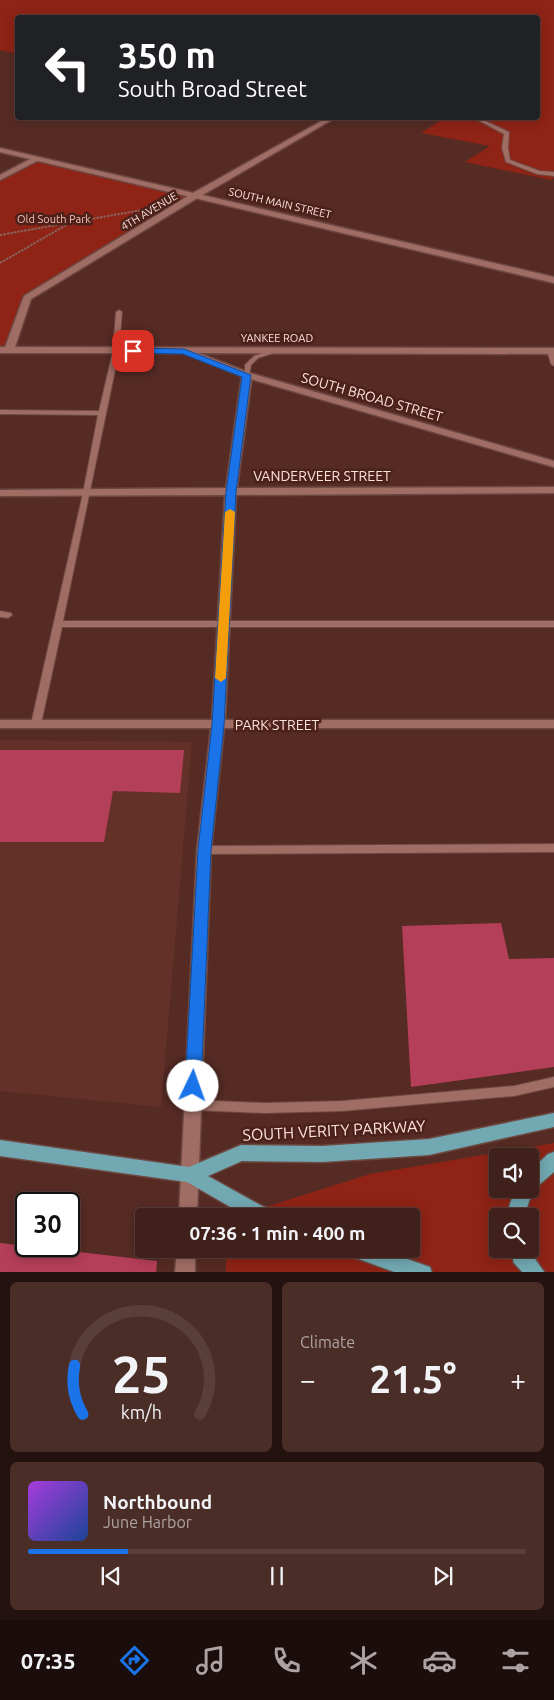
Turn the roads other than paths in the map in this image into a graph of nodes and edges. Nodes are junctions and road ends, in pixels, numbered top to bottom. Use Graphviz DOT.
graph roads {
  1 [pos="327,120"];
  2 [pos="480,120"];
  3 [pos="0,150"];
  4 [pos="38,159"];
  5 [pos="554,174"];
  6 [pos="0,178"];
  7 [pos="196,195"];
  8 [pos="554,280"];
  9 [pos="119,312"];
  10 [pos="4,350"];
  11 [pos="278,350"];
  12 [pos="116,351"];
  13 [pos="184,351"];
  14 [pos="552,351"];
  15 [pos="554,364"];
  16 [pos="246,375"];
  17 [pos="0,412"];
  18 [pos="102,412"];
  19 [pos="554,464"];
  20 [pos="554,490"];
  21 [pos="231,492"];
  22 [pos="0,493"];
  23 [pos="87,493"];
  24 [pos="58,624"];
  25 [pos="224,624"];
  26 [pos="554,624"];
  27 [pos="0,724"];
  28 [pos="36,724"];
  29 [pos="554,724"];
  30 [pos="218,725"];
  31 [pos="554,848"];
  32 [pos="204,850"];
  33 [pos="554,1082"];
  34 [pos="192,1105"];
  35 [pos="554,1120"];
  36 [pos="0,1148"];
  37 [pos="554,1160"];
  38 [pos="190,1174"];
  39 [pos="539,1174"];
  40 [pos="188,1208"];
  41 [pos="248,1208"];
  42 [pos="186,1258"];
  43 [pos="382,1258"];
  44 [pos="522,1258"];
  45 [pos="185,1272"];
  46 [pos="423,1272"];
  47 [pos="536,1272"];
  1 -- 7 [label="street, 4TH AVENUE"];
  2 -- 5 [label="lane"];
  3 -- 4 [label="street, SOUTH MAIN STREET"];
  4 -- 6 [label="street"];
  4 -- 7 [label="street, SOUTH MAIN STREET"];
  7 -- 8 [label="street, SOUTH MAIN STREET"];
  7 -- 10 [label="street, 4TH AVENUE"];
  9 -- 12 [label="lane"];
  10 -- 12 [label="street, YANKEE ROAD"];
  11 -- 13 [label="street, YANKEE ROAD"];
  11 -- 14 [label="street, YANKEE ROAD"];
  11 -- 16 [label="lane"];
  12 -- 13 [label="street, YANKEE ROAD"];
  12 -- 18 [label="lane"];
  13 -- 16 [label="street, SOUTH BROAD STREET"];
  14 -- 15 [label="lane"];
  16 -- 19 [label="street, SOUTH BROAD STREET"];
  16 -- 21 [label="street"];
  17 -- 18 [label="lane"];
  18 -- 23 [label="lane"];
  20 -- 21 [label="street, VANDERVEER STREET"];
  21 -- 23 [label="street, VANDERVEER STREET"];
  21 -- 25 [label="street"];
  22 -- 23 [label="street, VANDERVEER STREET"];
  23 -- 24 [label="lane"];
  24 -- 25 [label="lane"];
  24 -- 28 [label="lane"];
  25 -- 26 [label="lane"];
  25 -- 30 [label="street"];
  27 -- 28 [label="street, PARK STREET"];
  28 -- 30 [label="street, PARK STREET"];
  29 -- 30 [label="street, PARK STREET"];
  30 -- 32 [label="street"];
  31 -- 32 [label="lane"];
  32 -- 34 [label="street"];
  33 -- 34 [label="lane"];
  34 -- 38 [label="street"];
  35 -- 38 [label="main road, SOUTH VERITY PARKWAY"];
  36 -- 38 [label="main road"];
  37 -- 39 [label="main road"];
  38 -- 40 [label="street"];
  38 -- 41 [label="main road"];
  42 -- 45 [label="street"];
  43 -- 46 [label="main road"];
  44 -- 47 [label="main road"];
}
